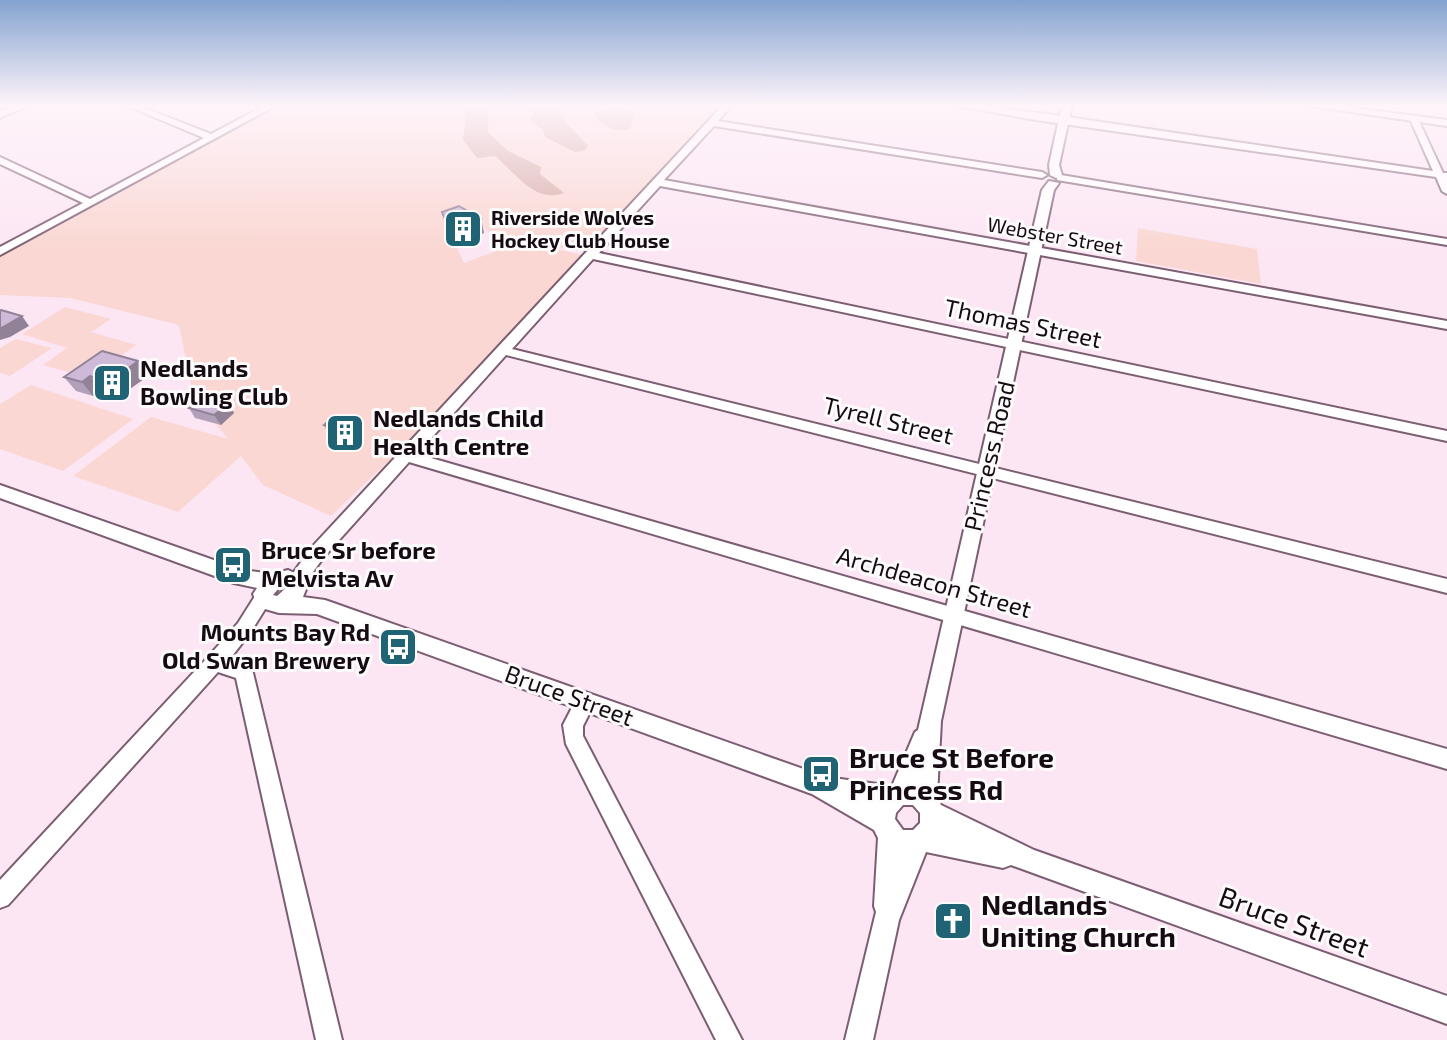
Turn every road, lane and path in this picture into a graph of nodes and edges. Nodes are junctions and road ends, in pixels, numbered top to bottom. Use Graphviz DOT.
graph roads {
  1 [pos="183,154"];
  2 [pos="683,154"];
  3 [pos="900,154"];
  4 [pos="1057,154"];
  5 [pos="1293,154"];
  6 [pos="1432,154"];
  7 [pos="0,160"];
  8 [pos="1443,175"];
  9 [pos="1052,178"];
  10 [pos="657,182"];
  11 [pos="1447,191"];
  12 [pos="90,203"];
  13 [pos="1447,242"];
  14 [pos="1035,251"];
  15 [pos="0,252"];
  16 [pos="591,255"];
  17 [pos="1447,325"];
  18 [pos="1014,345"];
  19 [pos="504,351"];
  20 [pos="1447,436"];
  21 [pos="407,456"];
  22 [pos="986,471"];
  23 [pos="0,491"];
  24 [pos="1447,586"];
  25 [pos="279,591"];
  26 [pos="954,614"];
  27 [pos="215,663"];
  28 [pos="585,702"];
  29 [pos="930,721"];
  30 [pos="1447,759"];
  31 [pos="819,785"];
  32 [pos="896,795"];
  33 [pos="928,808"];
  34 [pos="888,828"];
  35 [pos="920,840"];
  36 [pos="1029,861"];
  37 [pos="0,897"];
  38 [pos="886,920"];
  39 [pos="1447,1010"];
  40 [pos="329,1040"];
  41 [pos="729,1040"];
  42 [pos="859,1040"];
  1 -- 12 [label="street"];
  2 -- 10 [label="street"];
  3 -- 9 [label="street"];
  4 -- 9 [label="street, Princess Road"];
  5 -- 8 [label="street"];
  6 -- 8 [label="street"];
  7 -- 12 [label="street"];
  8 -- 11 [label="street"];
  9 -- 13 [label="street"];
  9 -- 14 [label="street, Princess Road"];
  10 -- 14 [label="street, Webster Street"];
  10 -- 16 [label="street"];
  12 -- 15 [label="street"];
  14 -- 17 [label="street, Webster Street"];
  14 -- 18 [label="street, Princess Road"];
  16 -- 18 [label="street, Thomas Street"];
  16 -- 19 [label="street"];
  18 -- 20 [label="street, Thomas Street"];
  18 -- 22 [label="street, Princess Road"];
  19 -- 21 [label="street"];
  19 -- 22 [label="street, Tyrell Street"];
  21 -- 25 [label="street"];
  21 -- 26 [label="street, Archdeacon Street"];
  22 -- 24 [label="street, Tyrell Street"];
  22 -- 26 [label="street, Princess Road"];
  23 -- 25 [label="street"];
  25 -- 27 [label="street"];
  25 -- 28 [label="street, Bruce Street"];
  26 -- 29 [label="street, Princess Road"];
  26 -- 30 [label="street, Archdeacon Street"];
  27 -- 37 [label="street"];
  27 -- 40 [label="street"];
  28 -- 31 [label="street, Bruce Street"];
  28 -- 41 [label="street"];
  29 -- 32 [label="street, Princess Road"];
  29 -- 33 [label="street, Princess Road"];
  31 -- 32 [label="street, Bruce Street"];
  31 -- 34 [label="street, Bruce Street"];
  32 -- 33 [label="street"];
  32 -- 34 [label="street"];
  33 -- 35 [label="street"];
  33 -- 36 [label="street, Bruce Street"];
  34 -- 35 [label="street"];
  34 -- 38 [label="street"];
  35 -- 36 [label="street, Bruce Street"];
  35 -- 38 [label="street"];
  36 -- 39 [label="street, Bruce Street"];
  38 -- 42 [label="street"];
}
